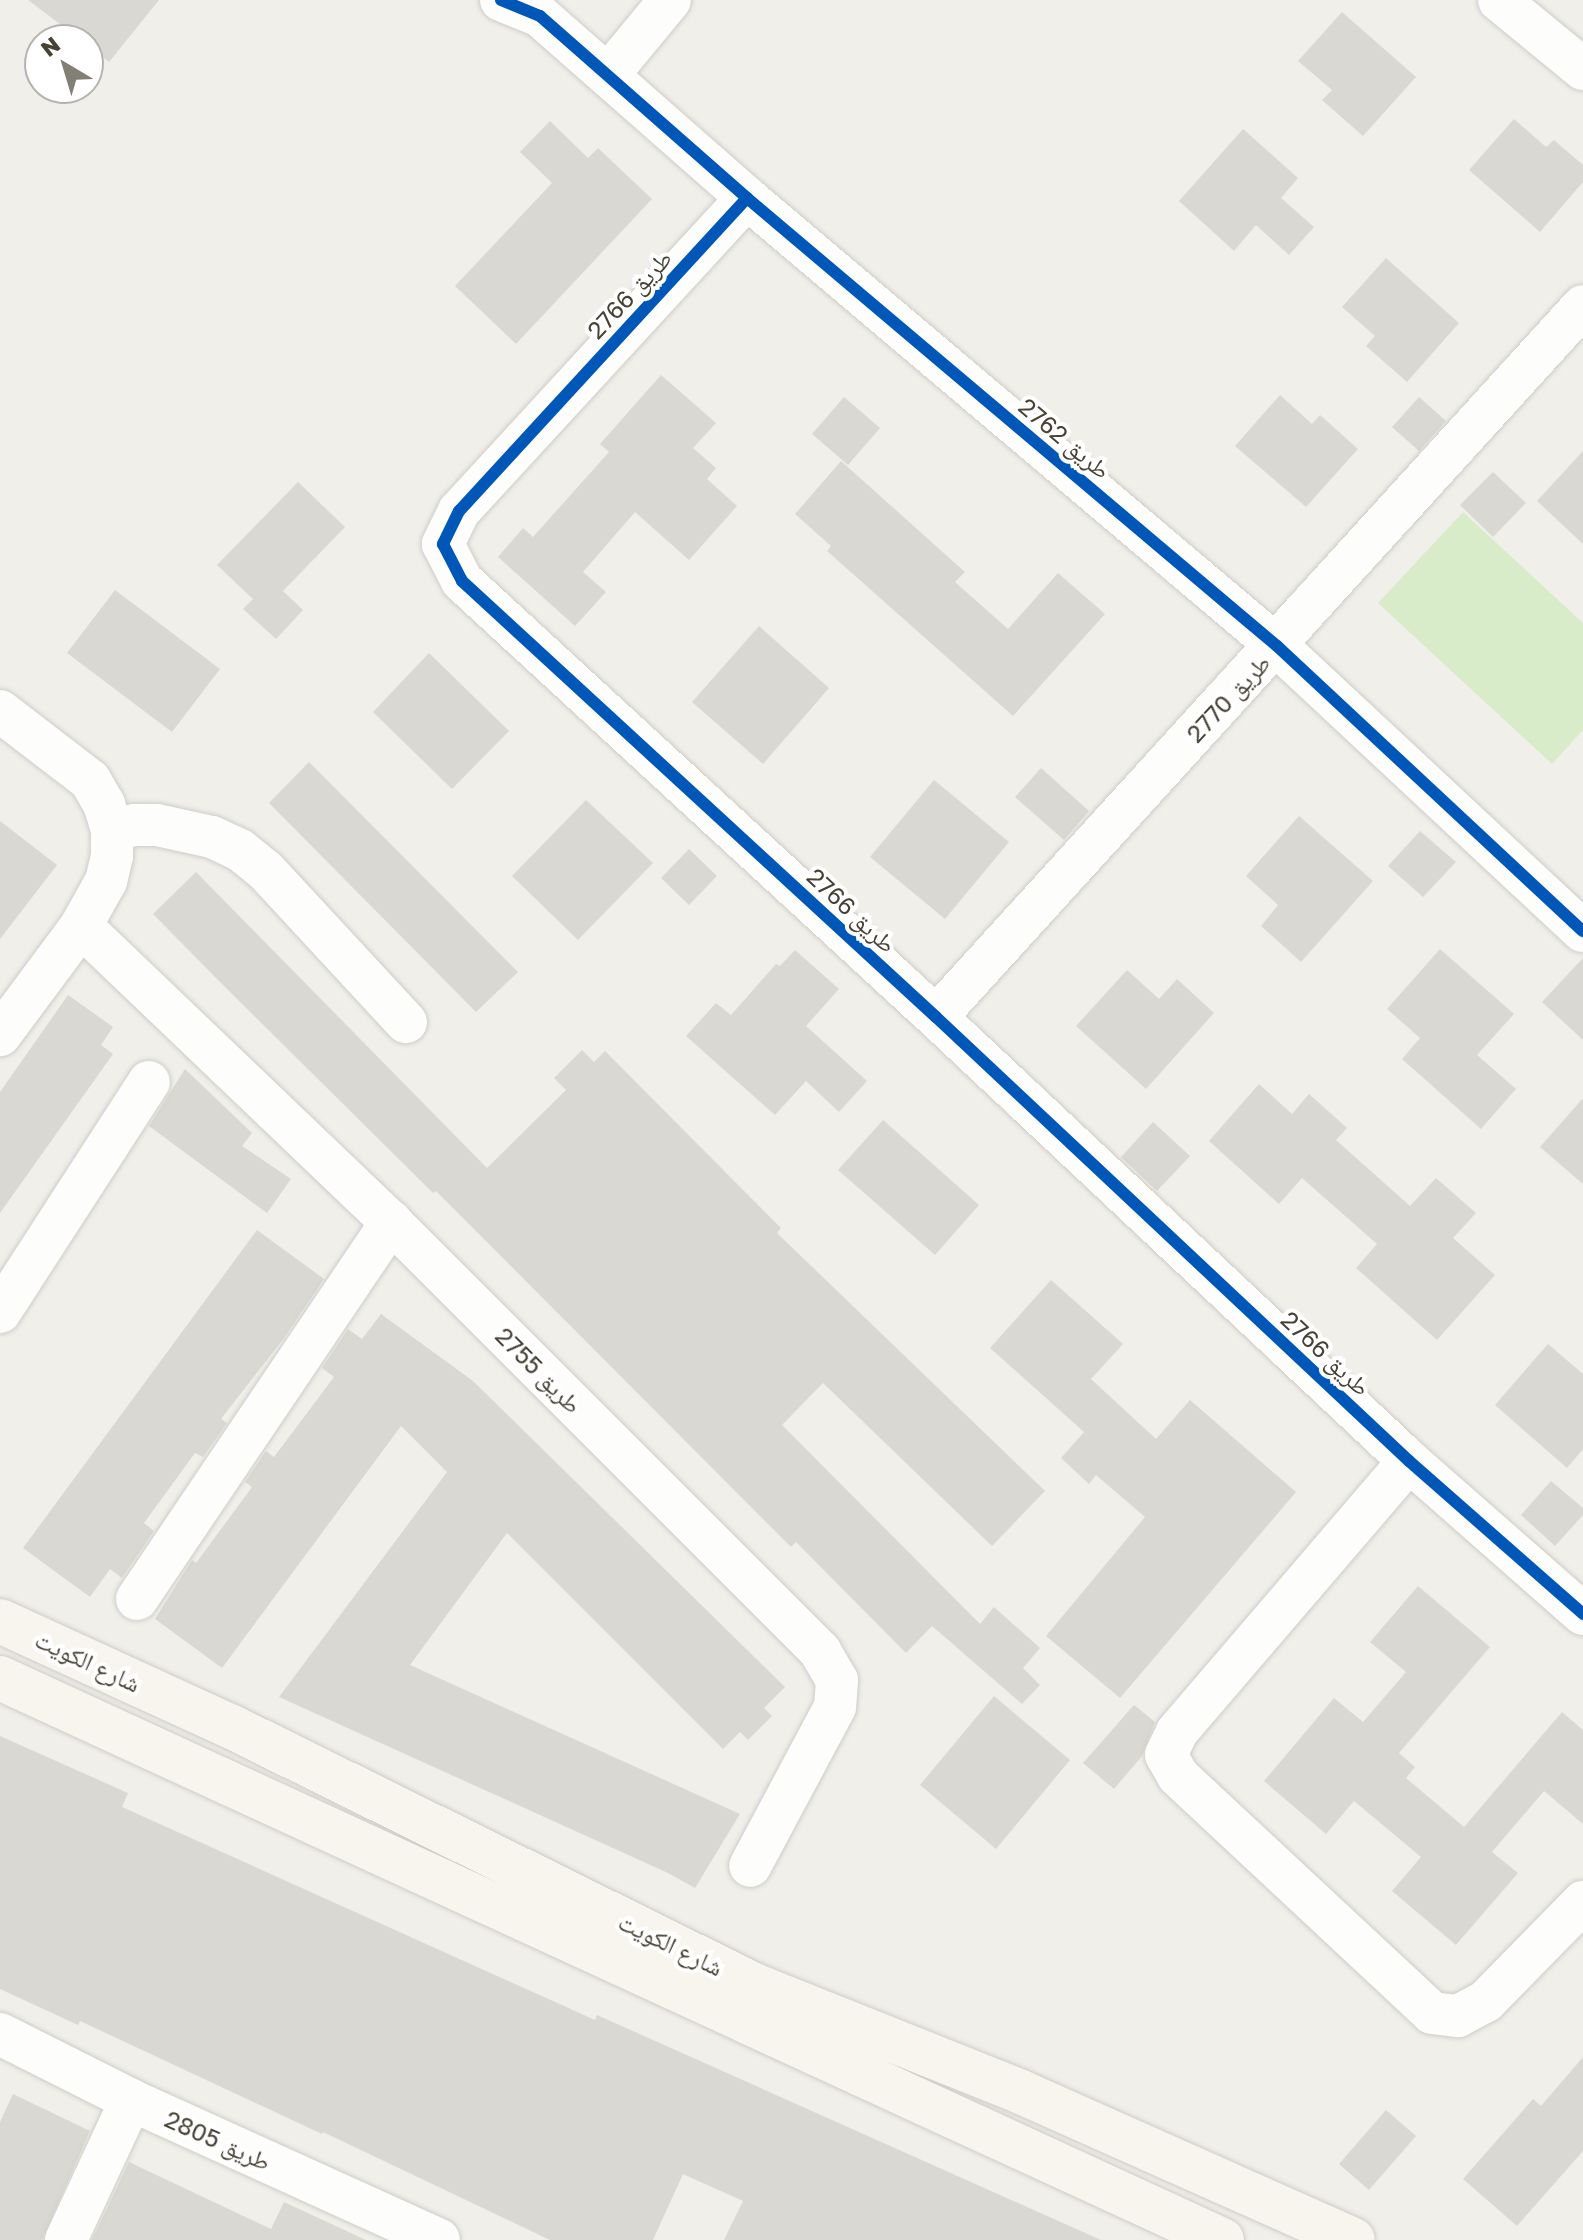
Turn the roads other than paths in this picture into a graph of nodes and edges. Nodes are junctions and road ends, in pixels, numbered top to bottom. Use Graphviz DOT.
graph roads {
  1 [pos="501,0"];
  2 [pos="670,0"];
  3 [pos="1499,0"];
  4 [pos="535,8"];
  5 [pos="1583,69"];
  6 [pos="608,75"];
  7 [pos="747,198"];
  8 [pos="1583,306"];
  9 [pos="1277,646"];
  10 [pos="0,711"];
  11 [pos="112,831"];
  12 [pos="81,926"];
  13 [pos="1583,931"];
  14 [pos="936,1017"];
  15 [pos="406,1022"];
  16 [pos="3,1023"];
  17 [pos="149,1082"];
  18 [pos="391,1222"];
  19 [pos="6,1290"];
  20 [pos="1409,1461"];
  21 [pos="137,1599"];
  22 [pos="1583,1614"];
  23 [pos="0,1621"];
  24 [pos="0,1678"];
  25 [pos="750,1866"];
  26 [pos="1583,1902"];
  27 [pos="0,2034"];
  28 [pos="131,2100"];
  29 [pos="66,2240"];
  30 [pos="439,2240"];
  31 [pos="1222,2240"];
  32 [pos="1353,2240"];
  1 -- 4 [label="street, طريق 2762"];
  2 -- 6 [label="street"];
  3 -- 5 [label="street"];
  4 -- 6 [label="street, طريق 2762"];
  6 -- 7 [label="street, طريق 2762"];
  7 -- 9 [label="street, طريق 2762"];
  7 -- 14 [label="street, طريق 2766"];
  8 -- 9 [label="street, طريق 2770"];
  9 -- 13 [label="street, طريق 2762"];
  9 -- 14 [label="street, طريق 2770"];
  10 -- 11 [label="street"];
  11 -- 12 [label="street"];
  11 -- 15 [label="street"];
  12 -- 16 [label="street"];
  12 -- 18 [label="street, طريق 2755"];
  14 -- 20 [label="street, طريق 2766"];
  17 -- 19 [label="street"];
  18 -- 21 [label="street"];
  18 -- 25 [label="street, طريق 2755"];
  20 -- 22 [label="street, طريق 2766"];
  20 -- 26 [label="street"];
  23 -- 32 [label="main road, شارع الكويت"];
  24 -- 31 [label="main road, شارع الكويت"];
  27 -- 28 [label="street, طريق 2805"];
  28 -- 29 [label="street"];
  28 -- 30 [label="street, طريق 2805"];
}
